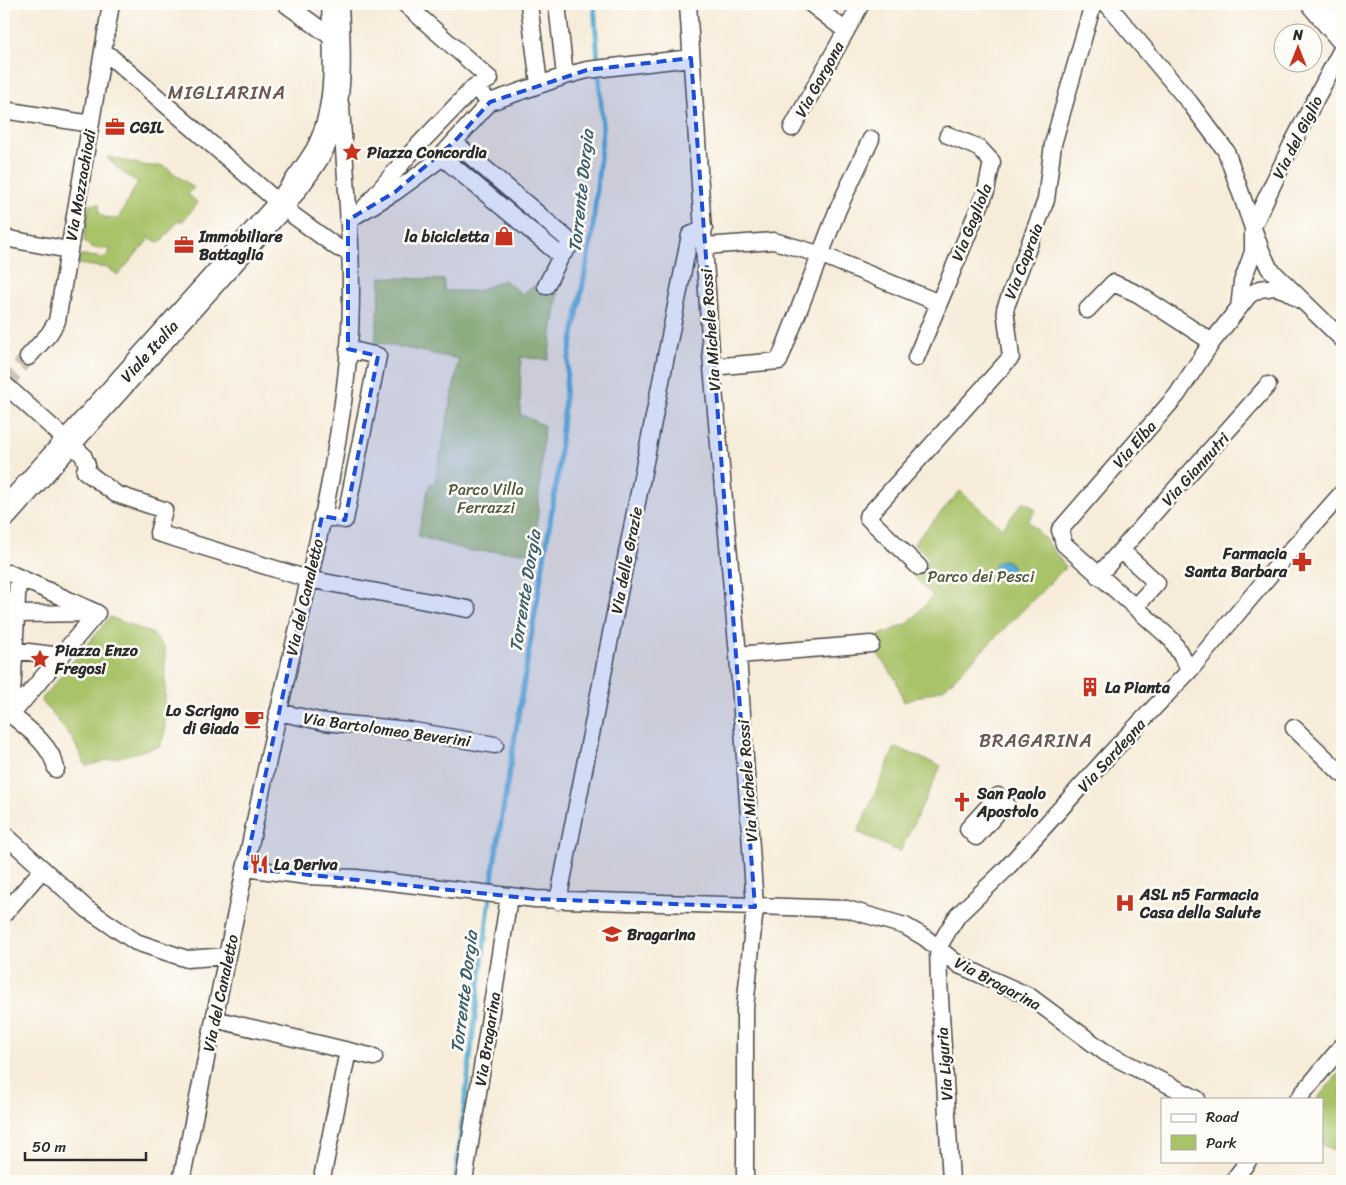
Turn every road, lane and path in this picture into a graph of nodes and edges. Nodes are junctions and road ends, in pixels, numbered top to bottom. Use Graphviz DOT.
graph roads {
  1 [pos="111,4"];
  2 [pos="287,4"];
  3 [pos="335,4"];
  4 [pos="405,4"];
  5 [pos="529,4"];
  6 [pos="556,4"];
  7 [pos="688,4"];
  8 [pos="811,4"];
  9 [pos="861,4"];
  10 [pos="1093,4"];
  11 [pos="1107,4"];
  12 [pos="1315,4"];
  13 [pos="846,31"];
  14 [pos="1342,36"];
  15 [pos="1342,49"];
  16 [pos="103,50"];
  17 [pos="337,50"];
  18 [pos="691,58"];
  19 [pos="566,76"];
  20 [pos="539,84"];
  21 [pos="474,88"];
  22 [pos="490,102"];
  23 [pos="4,110"];
  24 [pos="91,124"];
  25 [pos="792,128"];
  26 [pos="948,135"];
  27 [pos="871,138"];
  28 [pos="454,142"];
  29 [pos="442,157"];
  30 [pos="287,196"];
  31 [pos="355,216"];
  32 [pos="1253,226"];
  33 [pos="704,229"];
  34 [pos="4,238"];
  35 [pos="705,246"];
  36 [pos="69,250"];
  37 [pos="350,252"];
  38 [pos="822,254"];
  39 [pos="561,256"];
  40 [pos="1250,263"];
  41 [pos="546,286"];
  42 [pos="1271,287"];
  43 [pos="1302,301"];
  44 [pos="939,303"];
  45 [pos="1239,309"];
  46 [pos="1087,310"];
  47 [pos="1342,339"];
  48 [pos="1212,342"];
  49 [pos="348,349"];
  50 [pos="28,357"];
  51 [pos="916,358"];
  52 [pos="712,367"];
  53 [pos="4,384"];
  54 [pos="1268,385"];
  55 [pos="75,449"];
  56 [pos="1342,492"];
  57 [pos="4,514"];
  58 [pos="322,516"];
  59 [pos="1122,551"];
  60 [pos="919,567"];
  61 [pos="1098,576"];
  62 [pos="308,579"];
  63 [pos="1135,608"];
  64 [pos="468,609"];
  65 [pos="97,613"];
  66 [pos="10,616"];
  67 [pos="871,644"];
  68 [pos="9,649"];
  69 [pos="738,655"];
  70 [pos="61,656"];
  71 [pos="1190,670"];
  72 [pos="7,712"];
  73 [pos="278,712"];
  74 [pos="1294,728"];
  75 [pos="495,745"];
  76 [pos="56,769"];
  77 [pos="1342,774"];
  78 [pos="4,834"];
  79 [pos="245,868"];
  80 [pos="43,869"];
  81 [pos="509,897"];
  82 [pos="558,901"];
  83 [pos="755,907"];
  84 [pos="4,914"];
  85 [pos="938,948"];
  86 [pos="227,956"];
  87 [pos="214,1019"];
  88 [pos="1342,1046"];
  89 [pos="348,1051"];
  90 [pos="374,1057"];
  91 [pos="1194,1098"];
  92 [pos="1299,1098"];
  93 [pos="1247,1162"];
  94 [pos="323,1173"];
  95 [pos="181,1181"];
  96 [pos="464,1181"];
  97 [pos="746,1181"];
  98 [pos="952,1181"];
  99 [pos="1233,1181"];
  1 -- 16 [label="street, Via Mozzachiodi"];
  2 -- 17 [label="street"];
  3 -- 17 [label="main road, Via del Canaletto"];
  4 -- 21 [label="street"];
  5 -- 20 [label="street"];
  6 -- 19 [label="street"];
  7 -- 18 [label="street, Via Michele Rossi"];
  8 -- 13 [label="street, Via Gorgona"];
  9 -- 13 [label="street, Via Gorgona"];
  10 -- 60 [label="street, Via Capraia"];
  11 -- 32 [label="street"];
  12 -- 14 [label="main road"];
  13 -- 25 [label="street, Via Gorgona"];
  15 -- 32 [label="street, Via del Giglio"];
  16 -- 24 [label="street, Via Mozzachiodi"];
  16 -- 30 [label="street"];
  17 -- 30 [label="main road, Viale Italia"];
  17 -- 31 [label="street, Via del Canaletto"];
  18 -- 19 [label="street"];
  18 -- 33 [label="street, Via Michele Rossi"];
  19 -- 20 [label="street"];
  20 -- 22 [label="street"];
  21 -- 22 [label="street"];
  21 -- 31 [label="street"];
  22 -- 28 [label="street"];
  23 -- 24 [label="street"];
  24 -- 36 [label="street, Via Mozzachiodi"];
  26 -- 44 [label="street, Via Gagliola"];
  27 -- 38 [label="street"];
  28 -- 29 [label="street"];
  28 -- 39 [label="street"];
  29 -- 31 [label="street"];
  29 -- 39 [label="street"];
  30 -- 37 [label="street"];
  30 -- 55 [label="main road, Viale Italia"];
  31 -- 37 [label="street, Via del Canaletto"];
  32 -- 40 [label="street"];
  32 -- 43 [label="street"];
  33 -- 35 [label="street, Via Michele Rossi"];
  33 -- 82 [label="street, Via delle Grazie"];
  34 -- 36 [label="street"];
  35 -- 38 [label="street"];
  35 -- 52 [label="street, Via Michele Rossi"];
  36 -- 50 [label="street, Via Mozzachiodi"];
  37 -- 49 [label="street, Via del Canaletto"];
  38 -- 44 [label="street"];
  38 -- 52 [label="street"];
  39 -- 41 [label="street"];
  40 -- 42 [label="street"];
  40 -- 45 [label="street"];
  42 -- 43 [label="street"];
  42 -- 45 [label="street, Via Elba"];
  43 -- 47 [label="street"];
  44 -- 51 [label="street, Via Gagliola"];
  45 -- 48 [label="street, Via Elba"];
  46 -- 48 [label="street"];
  48 -- 61 [label="street, Via Elba"];
  49 -- 58 [label="street, Via del Canaletto"];
  49 -- 58 [label="street"];
  52 -- 69 [label="street, Via Michele Rossi"];
  53 -- 55 [label="street"];
  54 -- 59 [label="street, Via Giannutri"];
  55 -- 57 [label="main road, Viale Italia"];
  55 -- 62 [label="street"];
  56 -- 71 [label="street, Via Sardegna"];
  58 -- 62 [label="street, Via del Canaletto"];
  59 -- 61 [label="street, Via Giannutri"];
  59 -- 63 [label="street"];
  61 -- 63 [label="street"];
  62 -- 64 [label="street"];
  62 -- 73 [label="street, Via del Canaletto"];
  63 -- 71 [label="street"];
  65 -- 66 [label="street"];
  65 -- 66 [label="street"];
  65 -- 70 [label="street"];
  66 -- 68 [label="street"];
  67 -- 69 [label="street"];
  68 -- 70 [label="street"];
  68 -- 72 [label="street"];
  69 -- 83 [label="street, Via Michele Rossi"];
  70 -- 72 [label="street"];
  71 -- 85 [label="street, Via Sardegna"];
  72 -- 76 [label="street"];
  73 -- 75 [label="street, Via Bartolomeo Beverini"];
  73 -- 79 [label="street, Via del Canaletto"];
  74 -- 77 [label="street"];
  78 -- 80 [label="street"];
  79 -- 81 [label="street, Via Bragarina"];
  79 -- 86 [label="street, Via del Canaletto"];
  80 -- 84 [label="street"];
  80 -- 86 [label="street"];
  81 -- 82 [label="street, Via Bragarina"];
  81 -- 96 [label="street, Via Bragarina"];
  82 -- 83 [label="street, Via Bragarina"];
  83 -- 85 [label="street, Via Bragarina"];
  83 -- 97 [label="street"];
  85 -- 91 [label="street, Via Bragarina"];
  85 -- 98 [label="street, Via Liguria"];
  86 -- 87 [label="street, Via del Canaletto"];
  87 -- 89 [label="street"];
  87 -- 95 [label="street, Via del Canaletto"];
  88 -- 92 [label="street"];
  89 -- 90 [label="street"];
  89 -- 94 [label="street"];
  93 -- 99 [label="street"];
}
